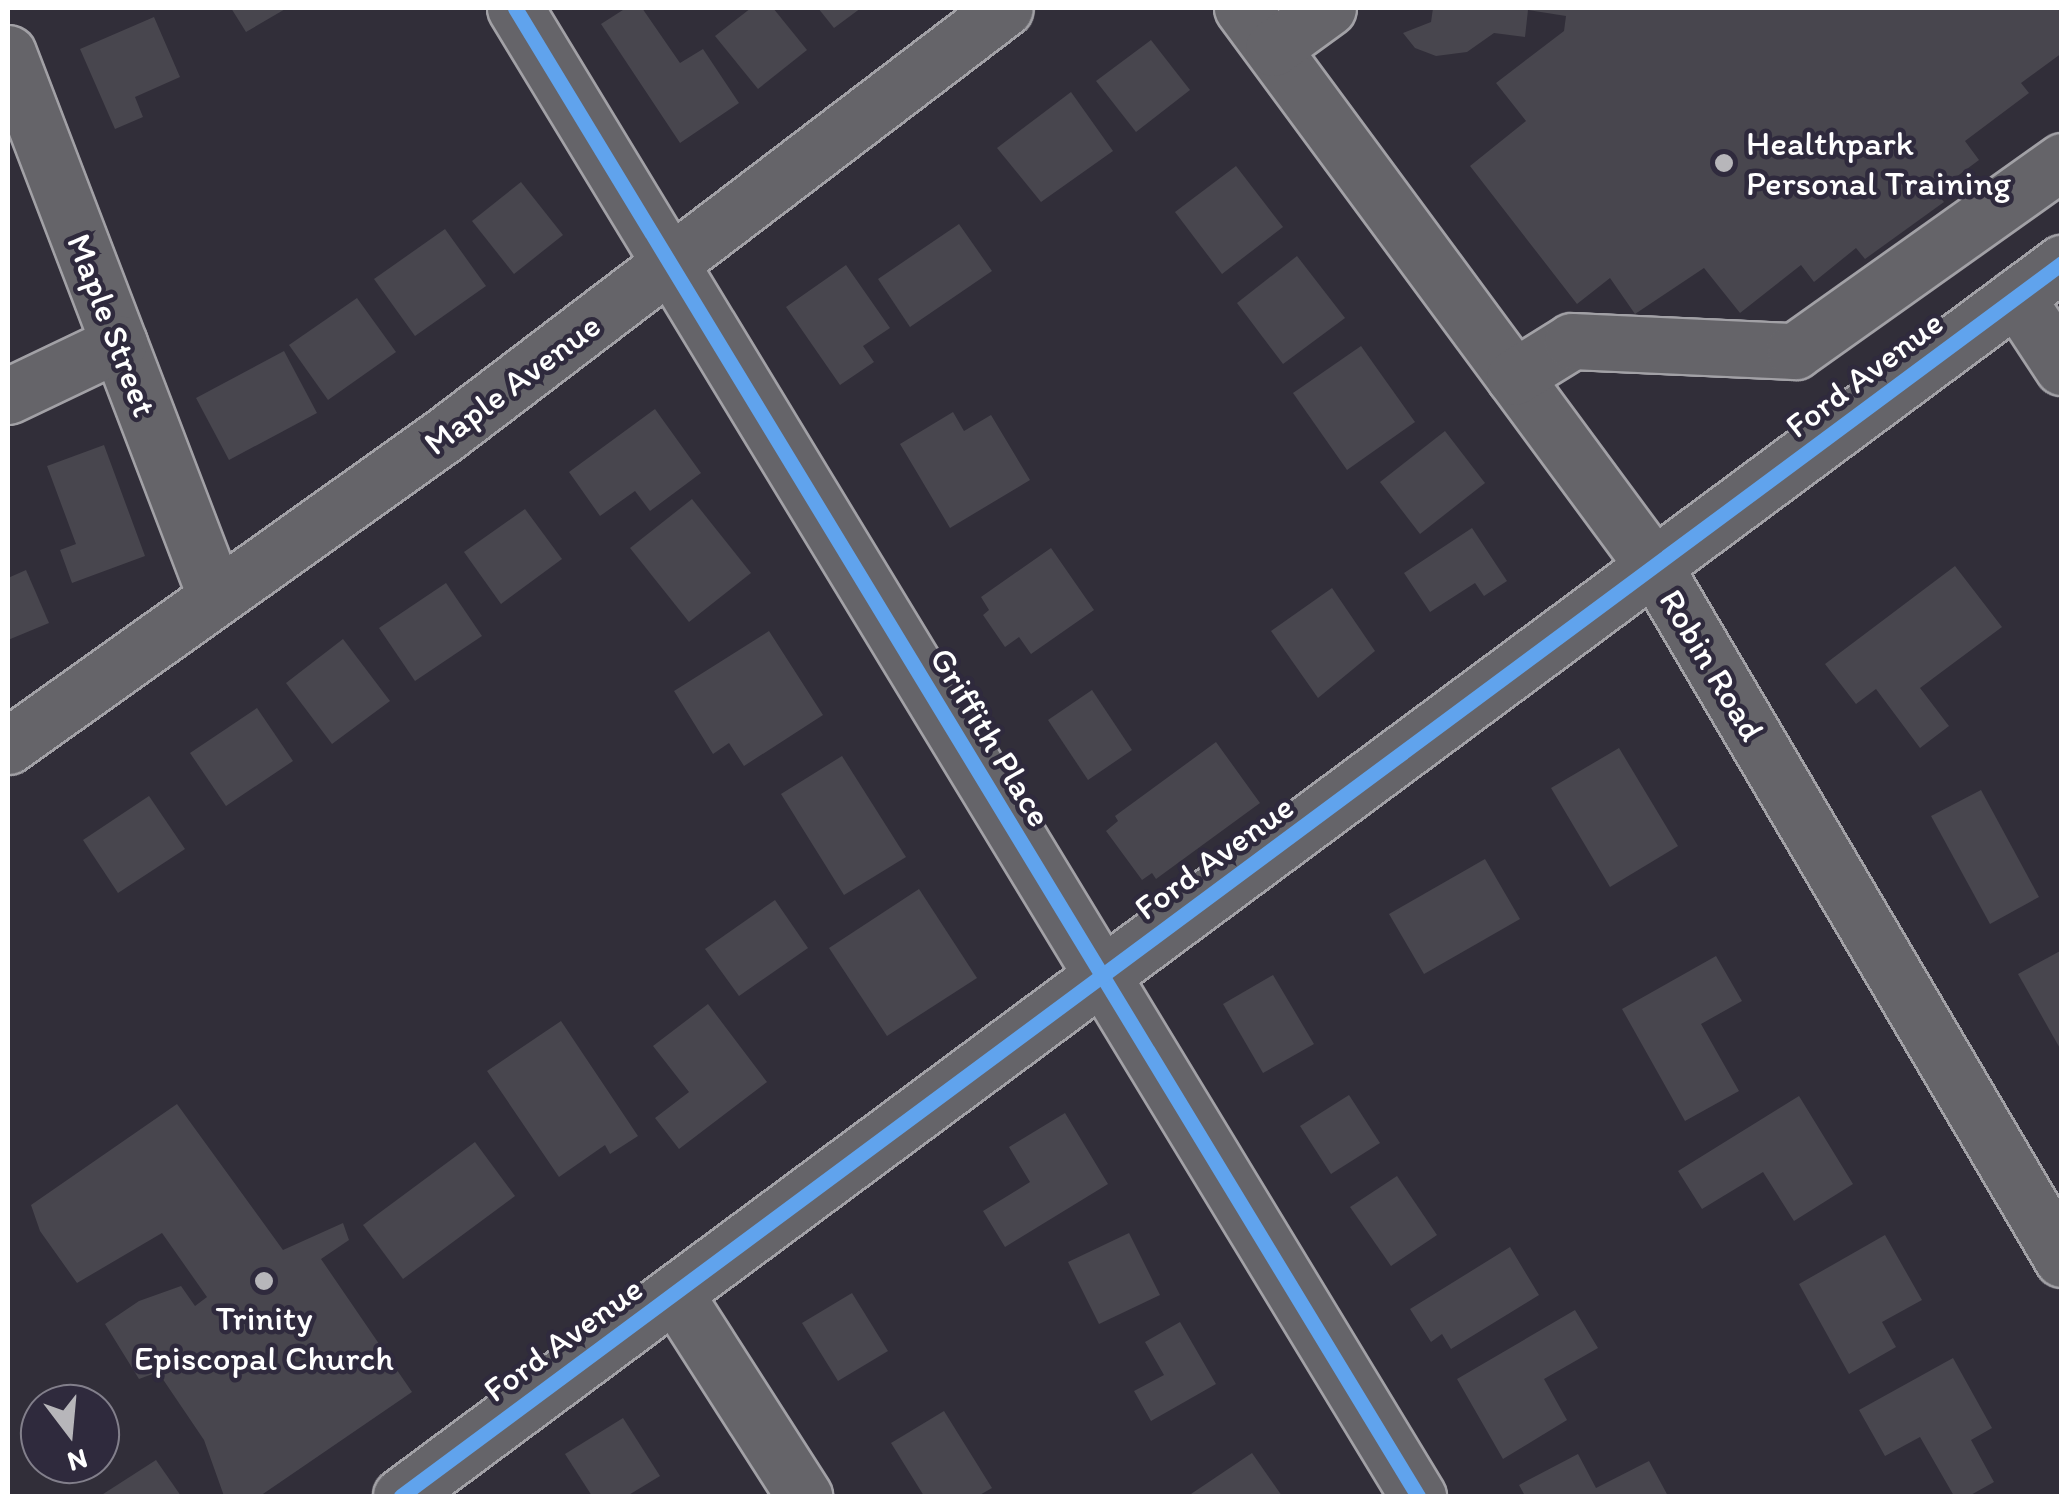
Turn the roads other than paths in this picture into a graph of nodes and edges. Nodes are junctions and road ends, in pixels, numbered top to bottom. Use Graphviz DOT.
graph roads {
  1 [pos="516,8"];
  2 [pos="1005,8"];
  3 [pos="1328,8"];
  4 [pos="1258,28"];
  5 [pos="8,53"];
  6 [pos="2062,161"];
  7 [pos="2062,264"];
  8 [pos="670,266"];
  9 [pos="2016,298"];
  10 [pos="119,343"];
  11 [pos="2062,367"];
  12 [pos="1514,376"];
  13 [pos="8,396"];
  14 [pos="1655,568"];
  15 [pos="216,597"];
  16 [pos="8,746"];
  17 [pos="1101,977"];
  18 [pos="2062,1259"];
  19 [pos="675,1294"];
  20 [pos="400,1496"];
  21 [pos="804,1496"];
  22 [pos="1418,1496"];
  1 -- 8 [label="street, Griffith Place"];
  2 -- 8 [label="street, Maple Avenue"];
  3 -- 4 [label="street"];
  4 -- 12 [label="street, Robin Road"];
  5 -- 10 [label="street, Maple Street"];
  6 -- 12 [label="street"];
  7 -- 9 [label="street, Ford Avenue"];
  8 -- 15 [label="street, Maple Avenue"];
  8 -- 17 [label="street, Griffith Place"];
  9 -- 11 [label="street"];
  9 -- 14 [label="street, Ford Avenue"];
  10 -- 13 [label="street"];
  10 -- 15 [label="street, Maple Street"];
  12 -- 14 [label="street, Robin Road"];
  14 -- 17 [label="street, Ford Avenue"];
  14 -- 18 [label="street, Robin Road"];
  15 -- 16 [label="street, Maple Avenue"];
  17 -- 19 [label="street, Ford Avenue"];
  17 -- 22 [label="street, Griffith Place"];
  19 -- 20 [label="street, Ford Avenue"];
  19 -- 21 [label="street"];
}
